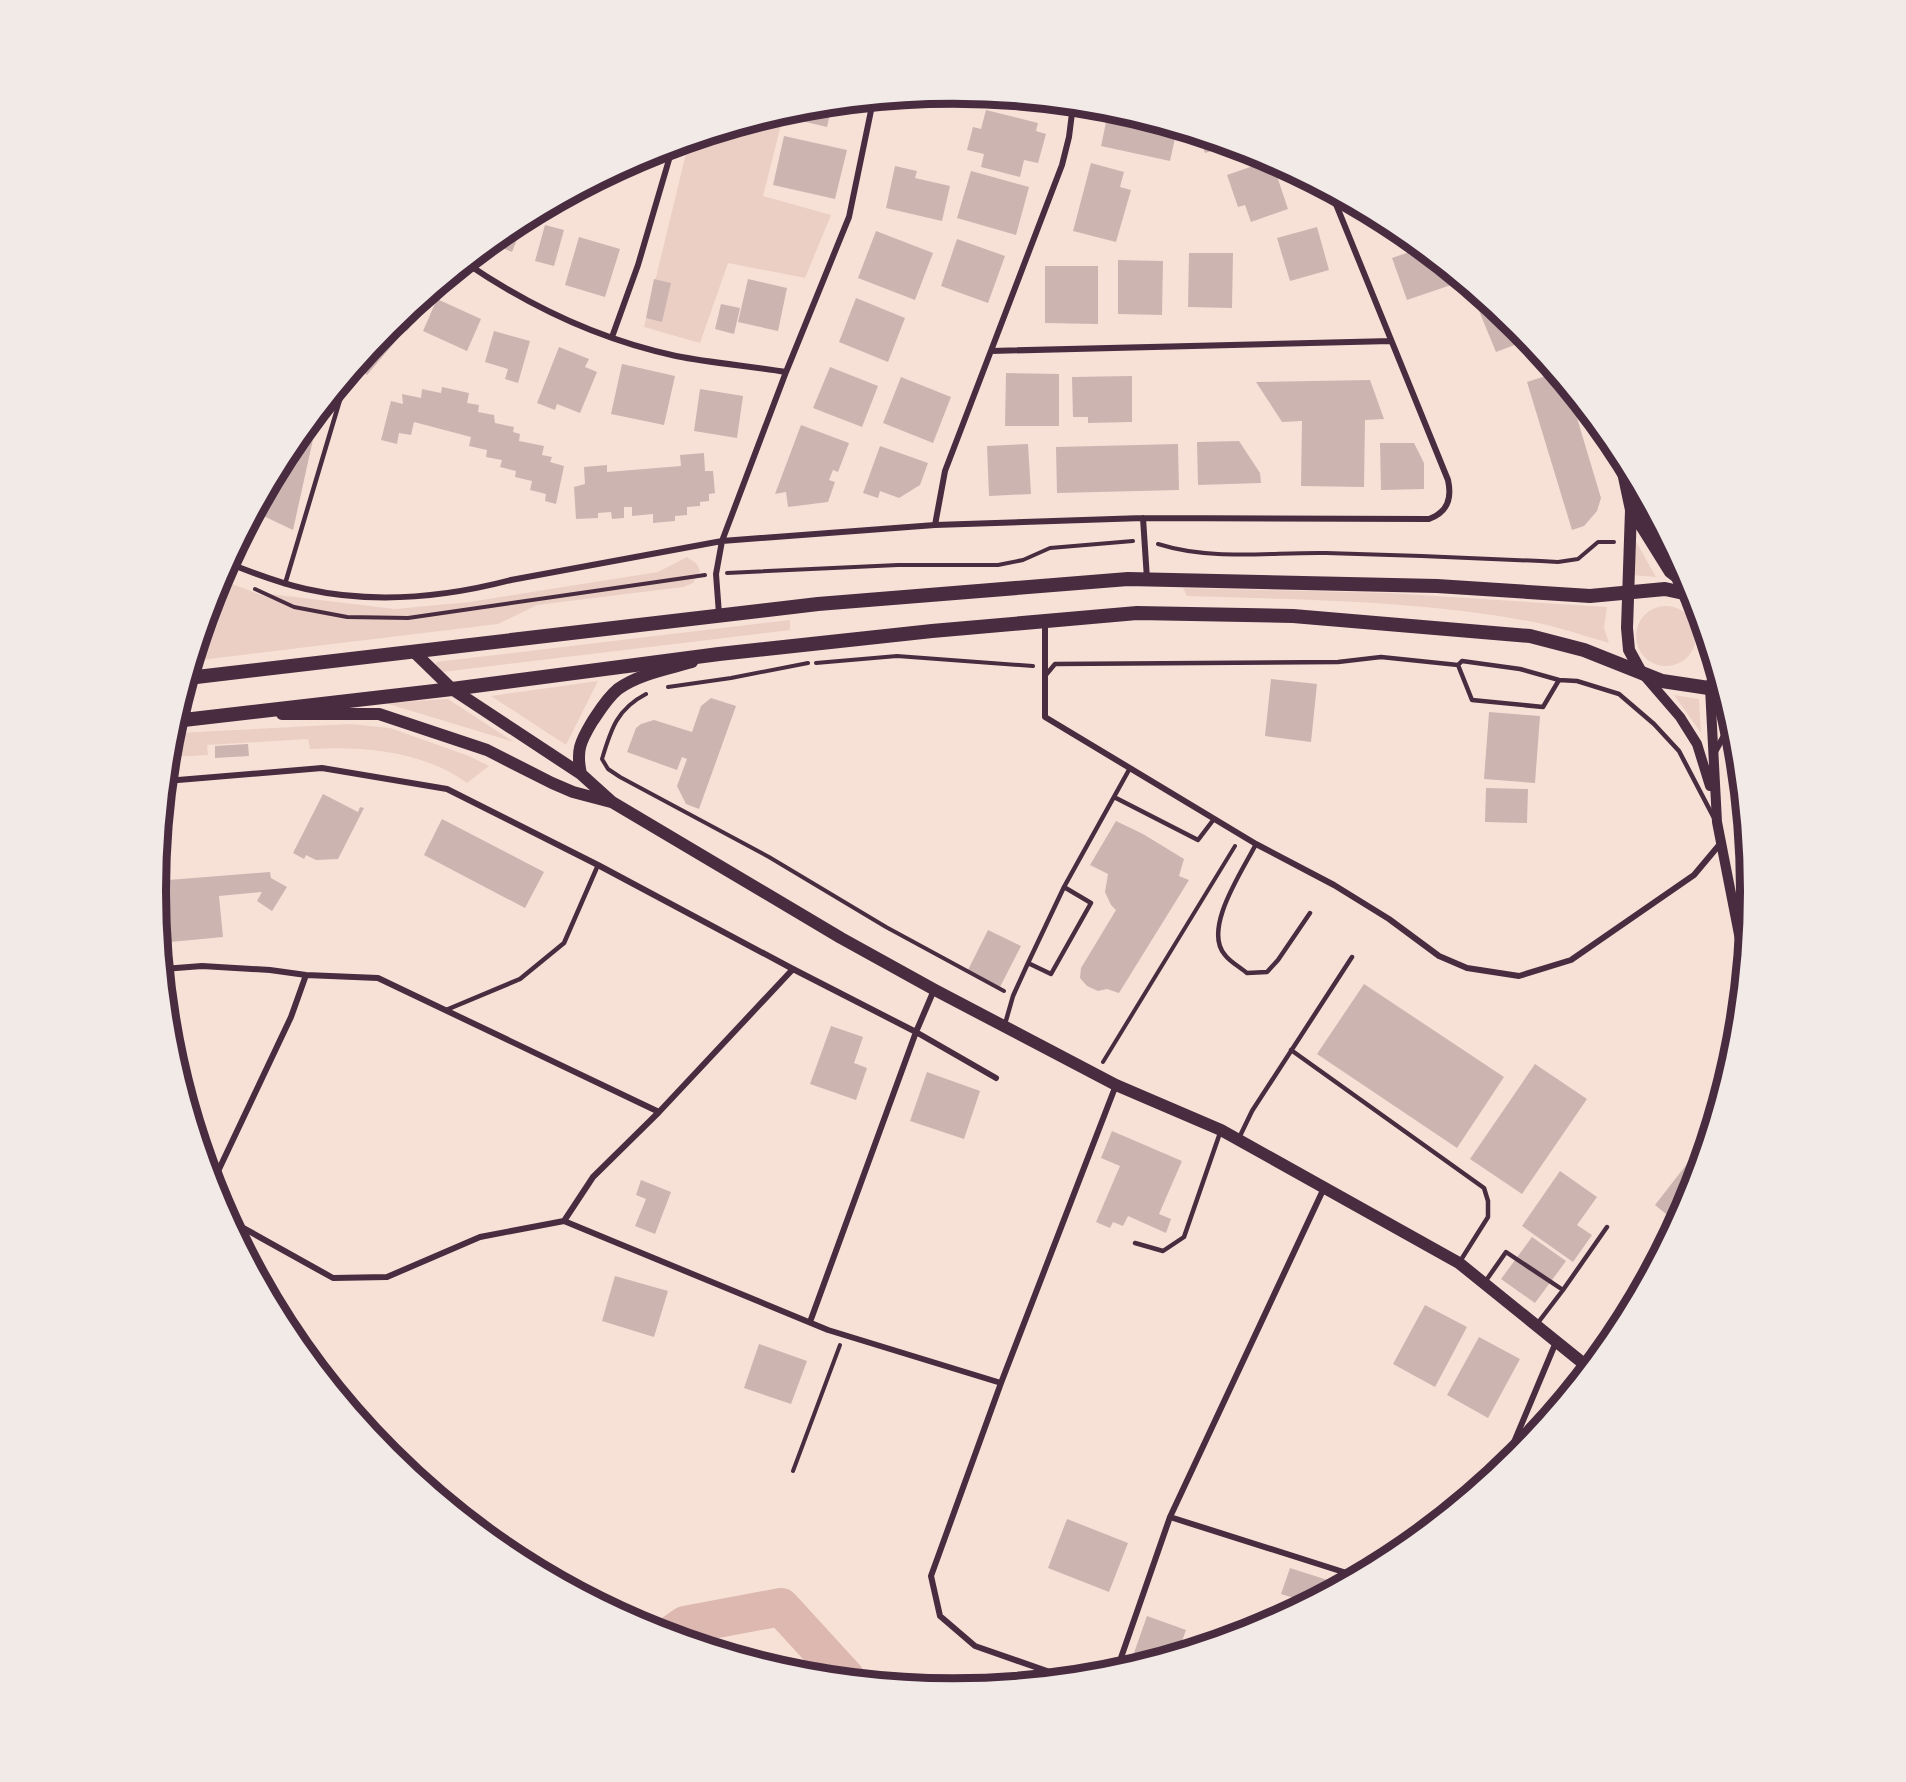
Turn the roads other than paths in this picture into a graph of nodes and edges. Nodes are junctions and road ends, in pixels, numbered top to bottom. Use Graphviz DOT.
graph roads {
  1 [pos="872,108"];
  2 [pos="1072,113"];
  3 [pos="670,156"];
  4 [pos="1335,203"];
  5 [pos="473,267"];
  6 [pos="612,337"];
  7 [pos="1390,341"];
  8 [pos="991,351"];
  9 [pos="786,372"];
  10 [pos="341,396"];
  11 [pos="1624,479"];
  12 [pos="1631,510"];
  13 [pos="1143,518"];
  14 [pos="935,525"];
  15 [pos="722,541"];
  16 [pos="236,566"];
  17 [pos="1674,575"];
  18 [pos="1147,579"];
  19 [pos="285,584"];
  20 [pos="1682,593"];
  21 [pos="1629,594"];
  22 [pos="719,615"];
  23 [pos="1046,621"];
  24 [pos="414,652"];
  25 [pos="719,654"];
  26 [pos="1458,665"];
  27 [pos="1641,672"];
  28 [pos="1045,676"];
  29 [pos="195,677"];
  30 [pos="1559,680"];
  31 [pos="452,689"];
  32 [pos="1714,689"];
  33 [pos="1716,695"];
  34 [pos="242,714"];
  35 [pos="185,720"];
  36 [pos="1725,735"];
  37 [pos="1714,754"];
  38 [pos="1130,768"];
  39 [pos="581,774"];
  40 [pos="174,779"];
  41 [pos="1114,796"];
  42 [pos="612,802"];
  43 [pos="1715,804"];
  44 [pos="1214,819"];
  45 [pos="1717,822"];
  46 [pos="1256,844"];
  47 [pos="1720,844"];
  48 [pos="598,865"];
  49 [pos="1064,887"];
  50 [pos="1310,913"];
  51 [pos="1739,937"];
  52 [pos="1352,957"];
  53 [pos="1028,963"];
  54 [pos="170,968"];
  55 [pos="793,969"];
  56 [pos="306,975"];
  57 [pos="935,990"];
  58 [pos="446,1010"];
  59 [pos="1004,1027"];
  60 [pos="916,1032"];
  61 [pos="1291,1050"];
  62 [pos="996,1078"];
  63 [pos="1116,1085"];
  64 [pos="659,1112"];
  65 [pos="1221,1130"];
  66 [pos="1238,1140"];
  67 [pos="218,1172"];
  68 [pos="1325,1187"];
  69 [pos="564,1221"];
  70 [pos="241,1227"];
  71 [pos="1607,1227"];
  72 [pos="1135,1243"];
  73 [pos="1459,1263"];
  74 [pos="1485,1282"];
  75 [pos="1563,1290"];
  76 [pos="810,1322"];
  77 [pos="1537,1324"];
  78 [pos="1556,1342"];
  79 [pos="1583,1363"];
  80 [pos="1002,1383"];
  81 [pos="1513,1445"];
  82 [pos="1170,1517"];
  83 [pos="1347,1573"];
  84 [pos="1120,1660"];
  85 [pos="1051,1672"];
  1 -- 9 [label="street"];
  2 -- 8 [label="street"];
  3 -- 6 [label="street"];
  4 -- 7 [label="street"];
  5 -- 6 [label="street"];
  6 -- 9 [label="street"];
  7 -- 8 [label="street"];
  7 -- 13 [label="street"];
  8 -- 14 [label="street"];
  9 -- 15 [label="street"];
  10 -- 19 [label="lane"];
  11 -- 12 [label="main road"];
  12 -- 17 [label="main road"];
  12 -- 21 [label="main road"];
  13 -- 14 [label="street"];
  13 -- 18 [label="street"];
  14 -- 15 [label="street"];
  15 -- 19 [label="street"];
  15 -- 22 [label="street"];
  16 -- 19 [label="street"];
  18 -- 21 [label="highway"];
  18 -- 22 [label="highway"];
  20 -- 21 [label="highway"];
  21 -- 27 [label="main road"];
  22 -- 24 [label="highway"];
  23 -- 25 [label="highway"];
  23 -- 27 [label="highway"];
  23 -- 28 [label="street"];
  24 -- 29 [label="highway"];
  24 -- 31 [label="main road"];
  25 -- 31 [label="highway"];
  25 -- 39 [label="main road"];
  26 -- 28 [label="lane"];
  26 -- 30 [label="lane"];
  26 -- 30 [label="lane"];
  27 -- 32 [label="highway"];
  27 -- 43 [label="street"];
  28 -- 38 [label="street"];
  30 -- 45 [label="lane"];
  31 -- 34 [label="highway"];
  31 -- 39 [label="main road"];
  33 -- 37 [label="street"];
  34 -- 35 [label="highway"];
  34 -- 42 [label="main road"];
  36 -- 37 [label="street"];
  37 -- 43 [label="street"];
  38 -- 41 [label="lane"];
  38 -- 44 [label="street"];
  39 -- 42 [label="main road"];
  40 -- 48 [label="street"];
  41 -- 44 [label="lane"];
  41 -- 49 [label="lane"];
  42 -- 57 [label="main road"];
  43 -- 45 [label="street"];
  44 -- 46 [label="street"];
  45 -- 47 [label="street"];
  46 -- 47 [label="street"];
  46 -- 50 [label="lane"];
  47 -- 51 [label="street"];
  48 -- 55 [label="street"];
  48 -- 58 [label="lane"];
  49 -- 53 [label="lane"];
  49 -- 53 [label="lane"];
  52 -- 61 [label="lane"];
  53 -- 59 [label="lane"];
  54 -- 56 [label="street"];
  55 -- 60 [label="street"];
  55 -- 64 [label="street"];
  56 -- 58 [label="street"];
  56 -- 67 [label="street"];
  57 -- 59 [label="main road"];
  57 -- 60 [label="street"];
  58 -- 64 [label="street"];
  59 -- 63 [label="main road"];
  60 -- 62 [label="street"];
  60 -- 76 [label="street"];
  61 -- 66 [label="lane"];
  61 -- 73 [label="lane"];
  63 -- 65 [label="main road"];
  63 -- 80 [label="street"];
  64 -- 69 [label="street"];
  65 -- 66 [label="main road"];
  65 -- 72 [label="lane"];
  66 -- 68 [label="main road"];
  68 -- 73 [label="main road"];
  68 -- 82 [label="street"];
  69 -- 70 [label="street"];
  69 -- 76 [label="street"];
  71 -- 75 [label="lane"];
  73 -- 74 [label="main road"];
  74 -- 75 [label="lane"];
  74 -- 77 [label="main road"];
  75 -- 77 [label="lane"];
  76 -- 80 [label="street"];
  77 -- 78 [label="main road"];
  78 -- 79 [label="main road"];
  78 -- 81 [label="street"];
  80 -- 85 [label="street"];
  82 -- 83 [label="street"];
  82 -- 84 [label="street"];
}
